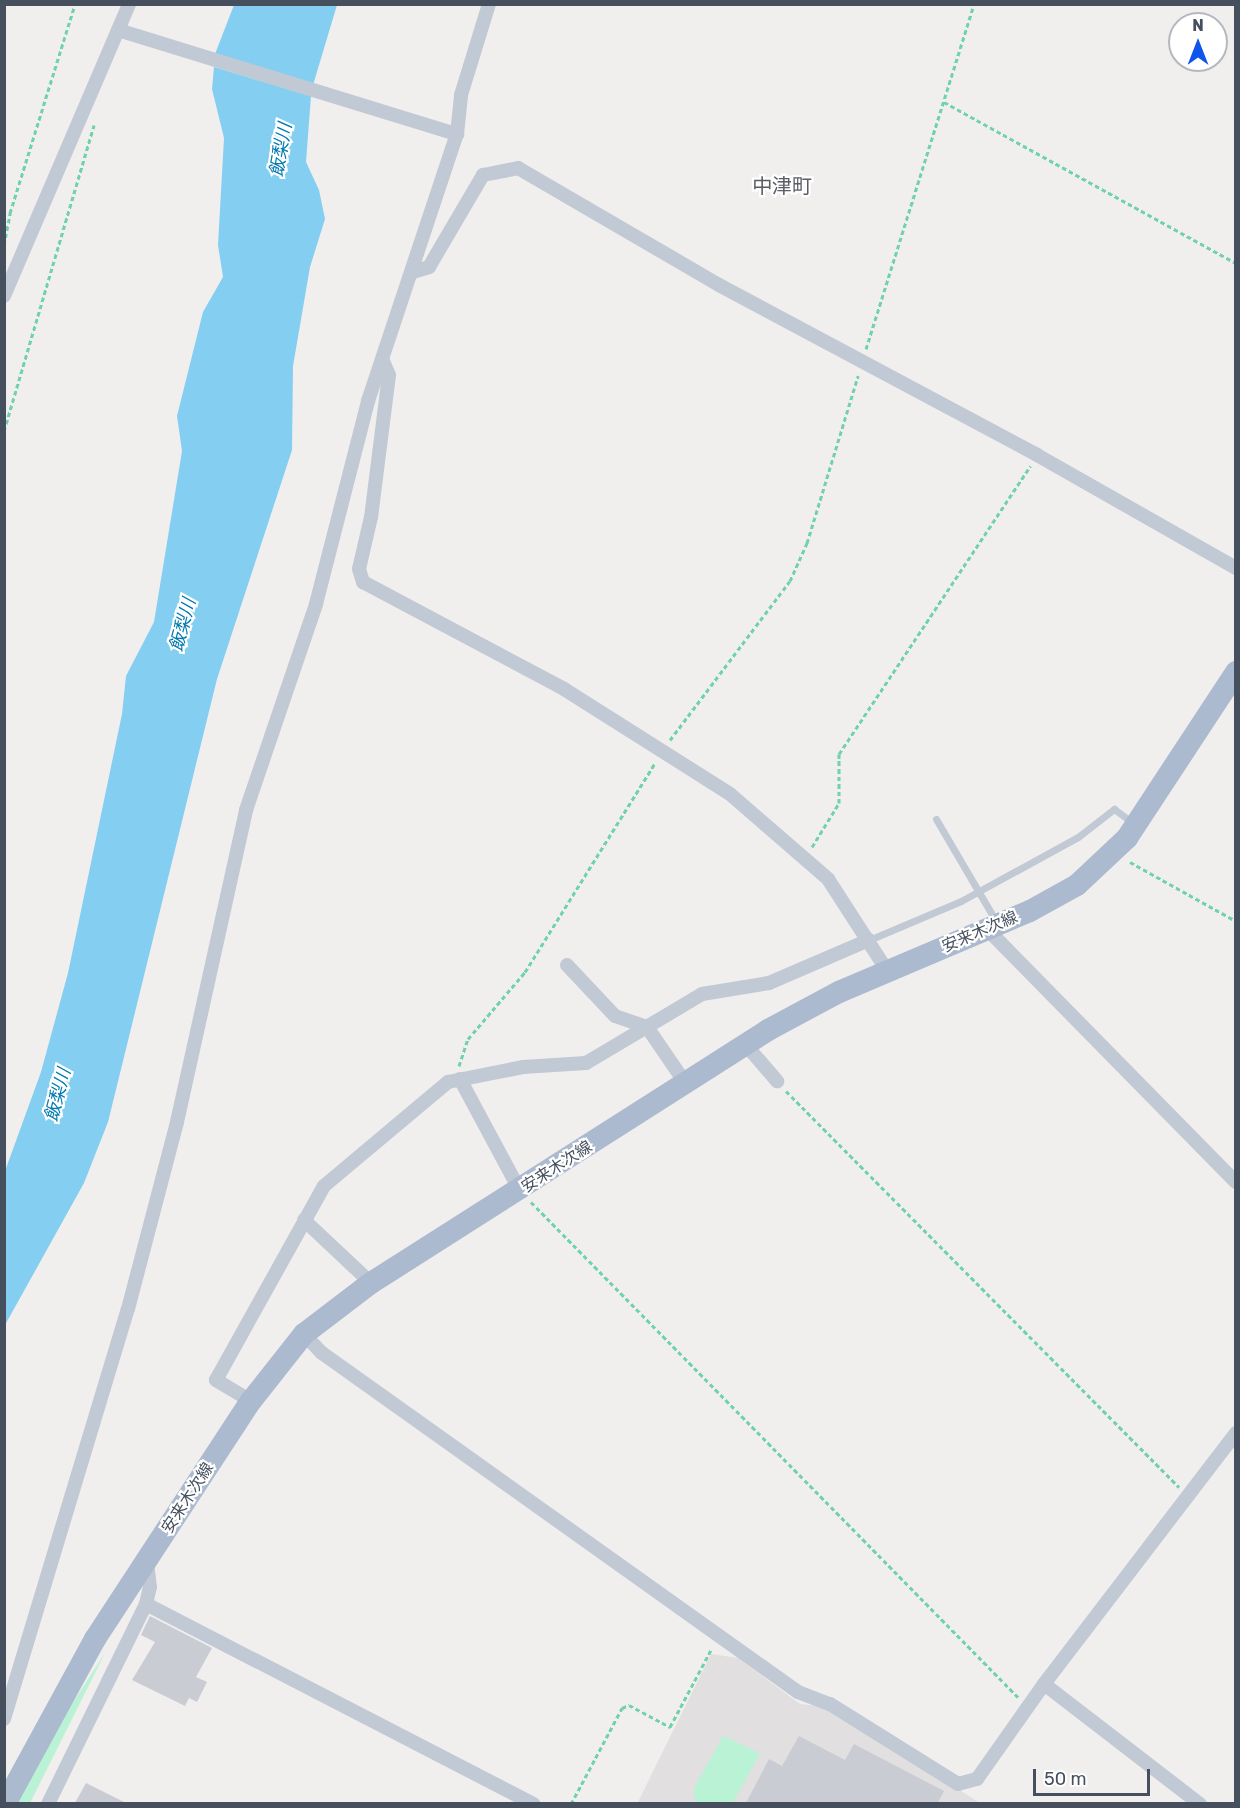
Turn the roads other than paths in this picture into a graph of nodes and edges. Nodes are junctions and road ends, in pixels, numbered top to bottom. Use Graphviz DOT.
graph roads {
  1 [pos="120,4"];
  2 [pos="129,4"];
  3 [pos="489,4"];
  4 [pos="122,31"];
  5 [pos="457,134"];
  6 [pos="413,272"];
  7 [pos="4,296"];
  8 [pos="383,361"];
  9 [pos="1236,568"];
  10 [pos="1236,672"];
  11 [pos="936,819"];
  12 [pos="1137,825"];
  13 [pos="978,891"];
  14 [pos="993,927"];
  15 [pos="869,940"];
  16 [pos="567,965"];
  17 [pos="888,972"];
  18 [pos="647,1027"];
  19 [pos="746,1045"];
  20 [pos="460,1079"];
  21 [pos="777,1081"];
  22 [pos="686,1084"];
  23 [pos="1236,1182"];
  24 [pos="520,1191"];
  25 [pos="304,1220"];
  26 [pos="371,1283"];
  27 [pos="304,1334"];
  28 [pos="251,1401"];
  29 [pos="1236,1433"];
  30 [pos="147,1561"];
  31 [pos="146,1604"];
  32 [pos="1044,1684"];
  33 [pos="4,1719"];
  34 [pos="5,1803"];
  35 [pos="48,1803"];
  36 [pos="534,1803"];
  37 [pos="1200,1803"];
  1 -- 4 [label="street"];
  2 -- 4 [label="street"];
  3 -- 5 [label="street"];
  4 -- 5 [label="street"];
  4 -- 7 [label="street"];
  5 -- 6 [label="street"];
  6 -- 8 [label="street"];
  6 -- 9 [label="street"];
  8 -- 15 [label="street"];
  8 -- 33 [label="street"];
  10 -- 12 [label="main road, 安来木次線"];
  11 -- 13 [label="lane"];
  12 -- 13 [label="lane"];
  12 -- 14 [label="main road, 安来木次線"];
  13 -- 14 [label="lane"];
  13 -- 15 [label="lane"];
  14 -- 17 [label="main road, 安来木次線"];
  14 -- 23 [label="street"];
  15 -- 17 [label="street"];
  15 -- 18 [label="street"];
  16 -- 18 [label="street"];
  17 -- 19 [label="main road, 安来木次線"];
  18 -- 20 [label="street"];
  18 -- 22 [label="street"];
  19 -- 21 [label="street"];
  19 -- 22 [label="main road, 安来木次線"];
  20 -- 24 [label="street"];
  20 -- 25 [label="street"];
  22 -- 24 [label="main road, 安来木次線"];
  24 -- 26 [label="main road, 安来木次線"];
  25 -- 26 [label="street"];
  25 -- 28 [label="street"];
  26 -- 27 [label="main road, 安来木次線"];
  27 -- 28 [label="main road, 安来木次線"];
  27 -- 32 [label="street"];
  28 -- 30 [label="main road, 安来木次線"];
  29 -- 32 [label="street"];
  30 -- 31 [label="street"];
  30 -- 34 [label="main road, 安来木次線"];
  31 -- 35 [label="street"];
  31 -- 36 [label="street"];
  32 -- 37 [label="street"];
}
